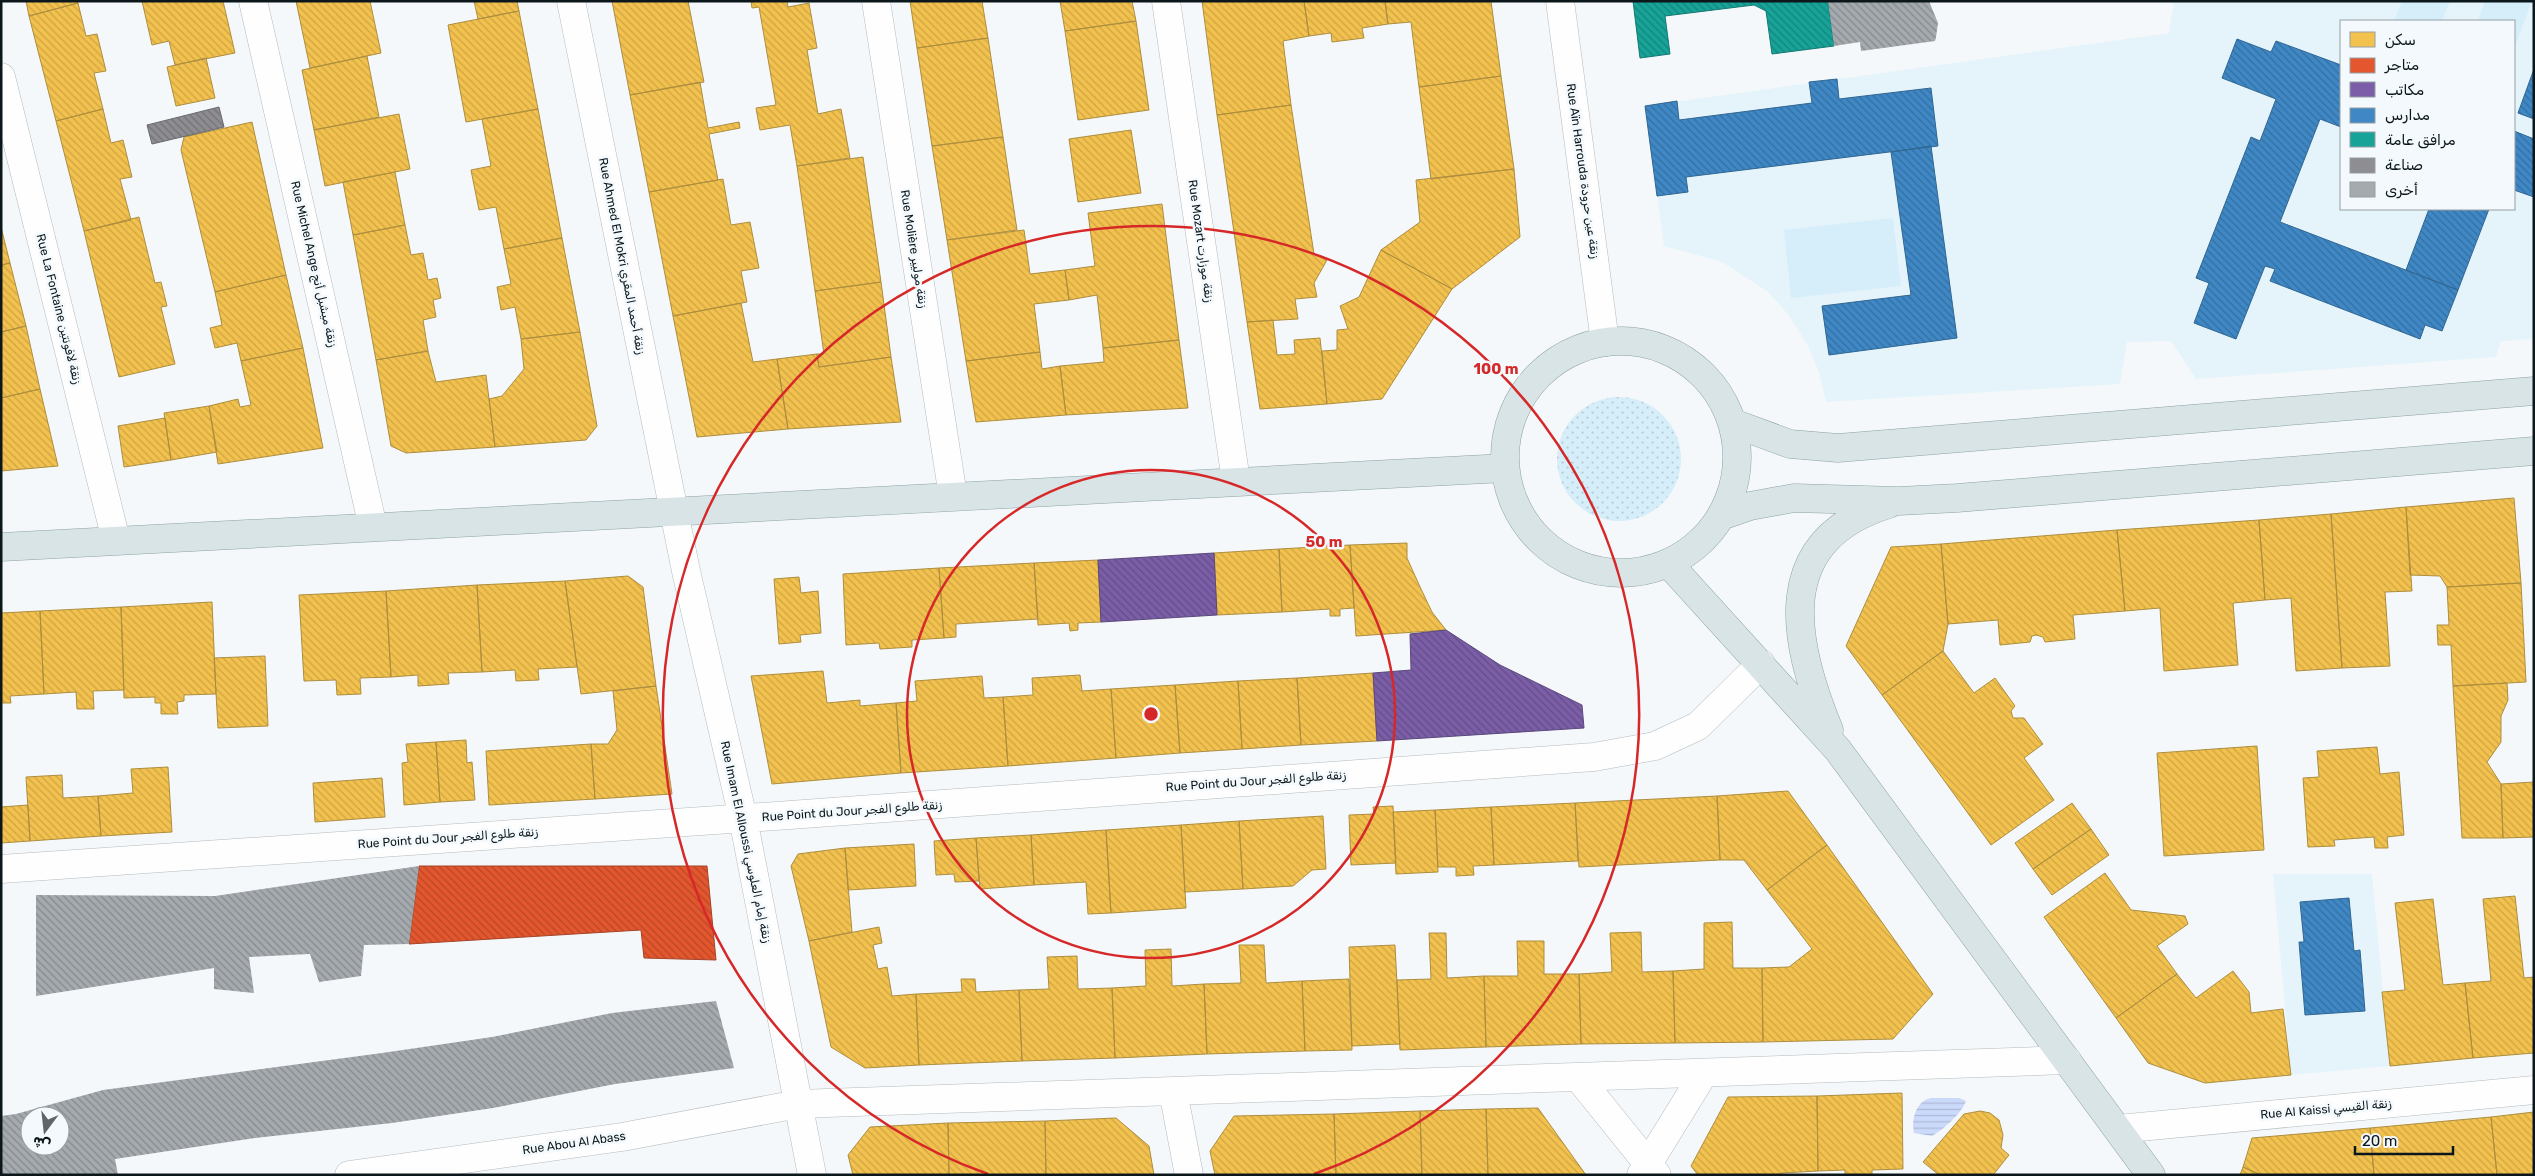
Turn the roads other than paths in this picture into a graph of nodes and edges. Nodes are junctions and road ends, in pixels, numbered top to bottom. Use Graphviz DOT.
graph roads {
  1 [pos="253,1"];
  2 [pos="571,1"];
  3 [pos="876,1"];
  4 [pos="1166,1"];
  5 [pos="1560,1"];
  6 [pos="1,77"];
  7 [pos="1605,342"];
  8 [pos="2534,391"];
  9 [pos="1733,423"];
  10 [pos="2534,451"];
  11 [pos="1505,468"];
  12 [pos="1236,481"];
  13 [pos="953,496"];
  14 [pos="1899,501"];
  15 [pos="673,511"];
  16 [pos="1721,516"];
  17 [pos="373,527"];
  18 [pos="116,540"];
  19 [pos="1,547"];
  20 [pos="1668,563"];
  21 [pos="1761,664"];
  22 [pos="1838,750"];
  23 [pos="743,818"];
  24 [pos="1,869"];
  25 [pos="2067,1060"];
  26 [pos="1704,1073"];
  27 [pos="1578,1076"];
  28 [pos="2534,1090"];
  29 [pos="1173,1091"];
  30 [pos="798,1104"];
  31 [pos="2118,1129"];
  32 [pos="1649,1171"];
  33 [pos="350,1175"];
  34 [pos="812,1175"];
  35 [pos="1189,1175"];
  36 [pos="2151,1175"];
  1 -- 17 [label="street, Rue Michel Ange زنقة ميشبل أنج"];
  2 -- 15 [label="street, Rue Ahmed El Mokri زنقة أحمد المقري"];
  3 -- 13 [label="street, Rue Molière زنقة موليير"];
  4 -- 12 [label="street, Rue Mozart زنقة موزارت"];
  5 -- 7 [label="street, Rue Aïn Harrouda زنقة عين حرودة"];
  6 -- 18 [label="street, Rue La Fontaine زنقة لافونتين"];
  7 -- 9 [label="main road"];
  7 -- 11 [label="main road"];
  8 -- 9 [label="main road"];
  9 -- 16 [label="main road"];
  10 -- 14 [label="main road"];
  11 -- 12 [label="main road"];
  11 -- 20 [label="main road"];
  12 -- 13 [label="main road"];
  13 -- 15 [label="main road"];
  14 -- 16 [label="main road"];
  14 -- 22 [label="main road"];
  15 -- 17 [label="main road"];
  15 -- 23 [label="street, Rue Imam El Alloussi زنقة إمام العلوسي"];
  16 -- 20 [label="main road"];
  17 -- 18 [label="main road"];
  18 -- 19 [label="main road"];
  20 -- 21 [label="main road"];
  21 -- 22 [label="main road"];
  21 -- 23 [label="street, Rue Point du Jour زنقة طلوع الفجر"];
  22 -- 25 [label="main road"];
  23 -- 24 [label="street, Rue Point du Jour زنقة طلوع الفجر"];
  23 -- 30 [label="street, Rue Imam El Alloussi زنقة إمام العلوسي"];
  25 -- 26 [label="street, Rue Abou Al Abass"];
  25 -- 31 [label="main road"];
  26 -- 27 [label="street, Rue Abou Al Abass"];
  26 -- 32 [label="street"];
  27 -- 29 [label="street, Rue Abou Al Abass"];
  27 -- 32 [label="street"];
  28 -- 31 [label="street, Rue Al Kaissi زنقة القيسي"];
  29 -- 30 [label="street, Rue Abou Al Abass"];
  29 -- 35 [label="street"];
  30 -- 33 [label="street, Rue Abou Al Abass"];
  30 -- 34 [label="street, Rue Imam El Alloussi زنقة إمام العلوسي"];
  31 -- 36 [label="main road"];
}
